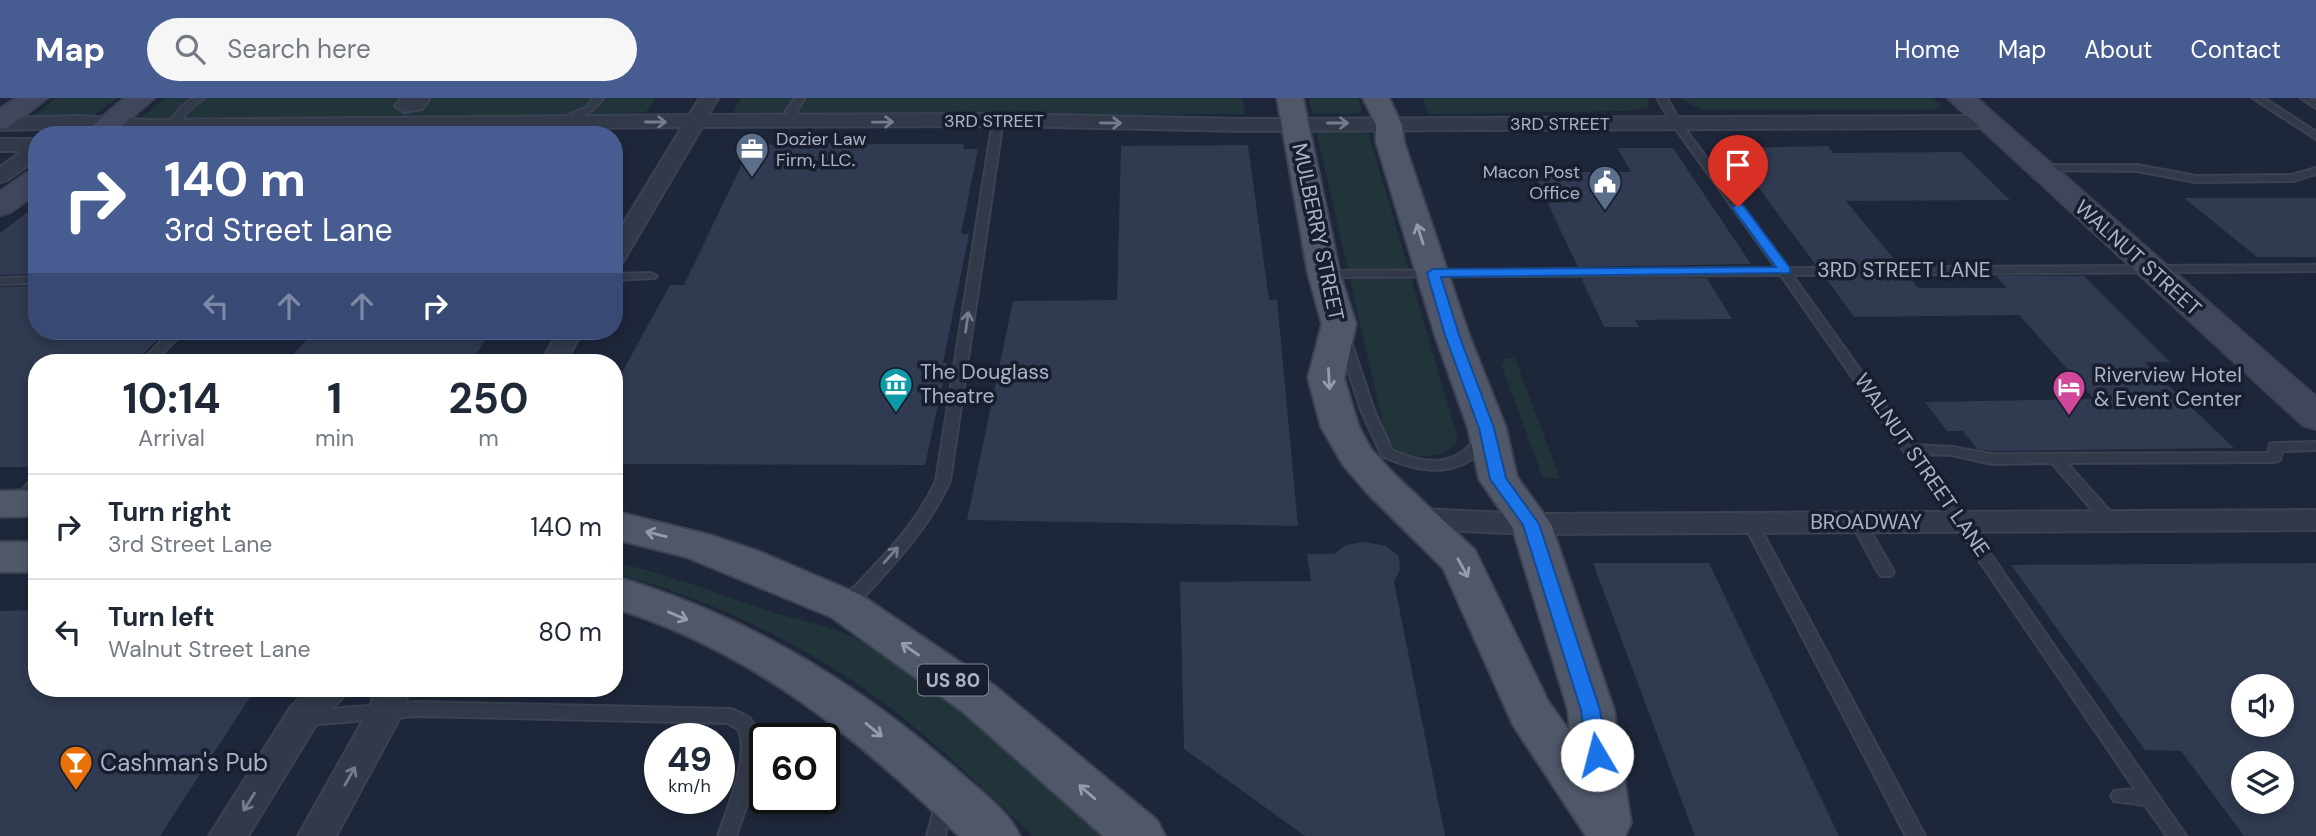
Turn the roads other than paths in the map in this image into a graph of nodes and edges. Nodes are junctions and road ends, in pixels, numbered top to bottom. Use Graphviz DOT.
graph roads {
  1 [pos="34,98"];
  2 [pos="141,98"];
  3 [pos="199,98"];
  4 [pos="598,98"];
  5 [pos="709,98"];
  6 [pos="800,98"];
  7 [pos="1662,98"];
  8 [pos="1961,98"];
  9 [pos="2258,98"];
  10 [pos="2306,98"];
  11 [pos="2316,104"];
  12 [pos="1293,111"];
  13 [pos="1382,111"];
  14 [pos="998,120"];
  15 [pos="563,121"];
  16 [pos="0,122"];
  17 [pos="694,122"];
  18 [pos="810,122"];
  19 [pos="1987,122"];
  20 [pos="1676,123"];
  21 [pos="182,124"];
  22 [pos="58,126"];
  23 [pos="105,126"];
  24 [pos="150,126"];
  25 [pos="278,126"];
  26 [pos="429,126"];
  27 [pos="2316,136"];
  28 [pos="0,145"];
  29 [pos="28,145"];
  30 [pos="28,156"];
  31 [pos="2038,168"];
  32 [pos="2316,171"];
  33 [pos="0,176"];
  34 [pos="28,186"];
  35 [pos="0,206"];
  36 [pos="623,243"];
  37 [pos="2316,268"];
  38 [pos="1785,270"];
  39 [pos="2150,270"];
  40 [pos="1433,273"];
  41 [pos="1324,275"];
  42 [pos="651,276"];
  43 [pos="623,277"];
  44 [pos="28,280"];
  45 [pos="0,281"];
  46 [pos="1339,324"];
  47 [pos="169,340"];
  48 [pos="155,354"];
  49 [pos="2316,417"];
  50 [pos="1487,428"];
  51 [pos="2316,446"];
  52 [pos="1910,449"];
  53 [pos="2056,459"];
  54 [pos="1416,519"];
  55 [pos="2109,520"];
  56 [pos="2316,520"];
  57 [pos="1961,521"];
  58 [pos="1750,522"];
  59 [pos="1858,522"];
  60 [pos="1531,524"];
  61 [pos="623,527"];
  62 [pos="0,557"];
  63 [pos="28,557"];
  64 [pos="1886,572"];
  65 [pos="623,595"];
  66 [pos="846,606"];
  67 [pos="322,697"];
  68 [pos="389,699"];
  69 [pos="302,718"];
  70 [pos="2120,796"];
  71 [pos="2151,797"];
  72 [pos="941,814"];
  73 [pos="1608,830"];
  74 [pos="228,836"];
  75 [pos="317,836"];
  76 [pos="727,836"];
  77 [pos="994,836"];
  78 [pos="1139,836"];
  79 [pos="1916,836"];
  80 [pos="2177,836"];
  1 -- 16 [label="street"];
  2 -- 23 [label="street"];
  3 -- 21 [label="lane"];
  4 -- 15 [label="lane"];
  5 -- 17 [label="street"];
  6 -- 18 [label="lane"];
  7 -- 20 [label="lane, WALNUT STREET LANE"];
  8 -- 19 [label="street, WALNUT STREET"];
  9 -- 27 [label="lane"];
  10 -- 11 [label="lane"];
  12 -- 13 [label="street, 3RD STREET, one-way"];
  14 -- 12 [label="street, 3RD STREET, one-way"];
  12 -- 41 [label="main road, MULBERRY STREET"];
  13 -- 20 [label="street, 3RD STREET"];
  40 -- 13 [label="main road, MULBERRY STREET, one-way"];
  18 -- 14 [label="street, 3RD STREET, one-way"];
  66 -- 14 [label="lane, one-way"];
  15 -- 17 [label="street, 3RD STREET, one-way"];
  15 -- 26 [label="street, 3RD STREET"];
  16 -- 22 [label="street, 3RD STREET"];
  17 -- 18 [label="street, 3RD STREET"];
  17 -- 36 [label="street"];
  19 -- 20 [label="street, 3RD STREET"];
  19 -- 31 [label="street, WALNUT STREET"];
  20 -- 38 [label="lane, WALNUT STREET LANE"];
  21 -- 24 [label="street, 3RD STREET"];
  21 -- 25 [label="street, 3RD STREET"];
  28 -- 29 [label="street"];
  30 -- 33 [label="street"];
  31 -- 32 [label="lane"];
  31 -- 39 [label="street, WALNUT STREET"];
  34 -- 35 [label="street"];
  37 -- 39 [label="lane, 3RD STREET LANE"];
  38 -- 39 [label="lane, 3RD STREET LANE"];
  38 -- 40 [label="lane, 3RD STREET LANE"];
  38 -- 52 [label="lane, WALNUT STREET LANE"];
  39 -- 49 [label="street, WALNUT STREET"];
  40 -- 41 [label="lane, 3RD STREET LANE"];
  40 -- 50 [label="main road, MULBERRY STREET"];
  41 -- 46 [label="main road, MULBERRY STREET"];
  42 -- 43 [label="lane"];
  44 -- 45 [label="lane"];
  46 -- 50 [label="lane"];
  46 -- 54 [label="main road, MULBERRY STREET, one-way"];
  47 -- 48 [label="lane"];
  50 -- 60 [label="main road, MULBERRY STREET"];
  51 -- 53 [label="lane"];
  52 -- 53 [label="lane"];
  52 -- 57 [label="lane, WALNUT STREET LANE"];
  53 -- 55 [label="lane"];
  54 -- 60 [label="street, BROADWAY"];
  54 -- 73 [label="main road, MULBERRY STREET, one-way"];
  55 -- 56 [label="street, BROADWAY"];
  55 -- 57 [label="street, BROADWAY"];
  57 -- 59 [label="street, BROADWAY"];
  57 -- 71 [label="lane, WALNUT STREET LANE"];
  58 -- 59 [label="street, BROADWAY"];
  58 -- 60 [label="street, BROADWAY"];
  58 -- 79 [label="lane"];
  59 -- 64 [label="lane"];
  60 -- 73 [label="main road, MULBERRY STREET"];
  66 -- 61 [label="main road, US 80, one-way"];
  62 -- 63 [label="main road"];
  65 -- 72 [label="main road, one-way"];
  78 -- 66 [label="main road, US 80, one-way"];
  67 -- 69 [label="street"];
  68 -- 69 [label="lane"];
  75 -- 68 [label="street, one-way"];
  68 -- 76 [label="lane"];
  69 -- 74 [label="street, one-way"];
  70 -- 71 [label="lane"];
  71 -- 80 [label="lane, WALNUT STREET LANE"];
  72 -- 77 [label="main road"];
}
